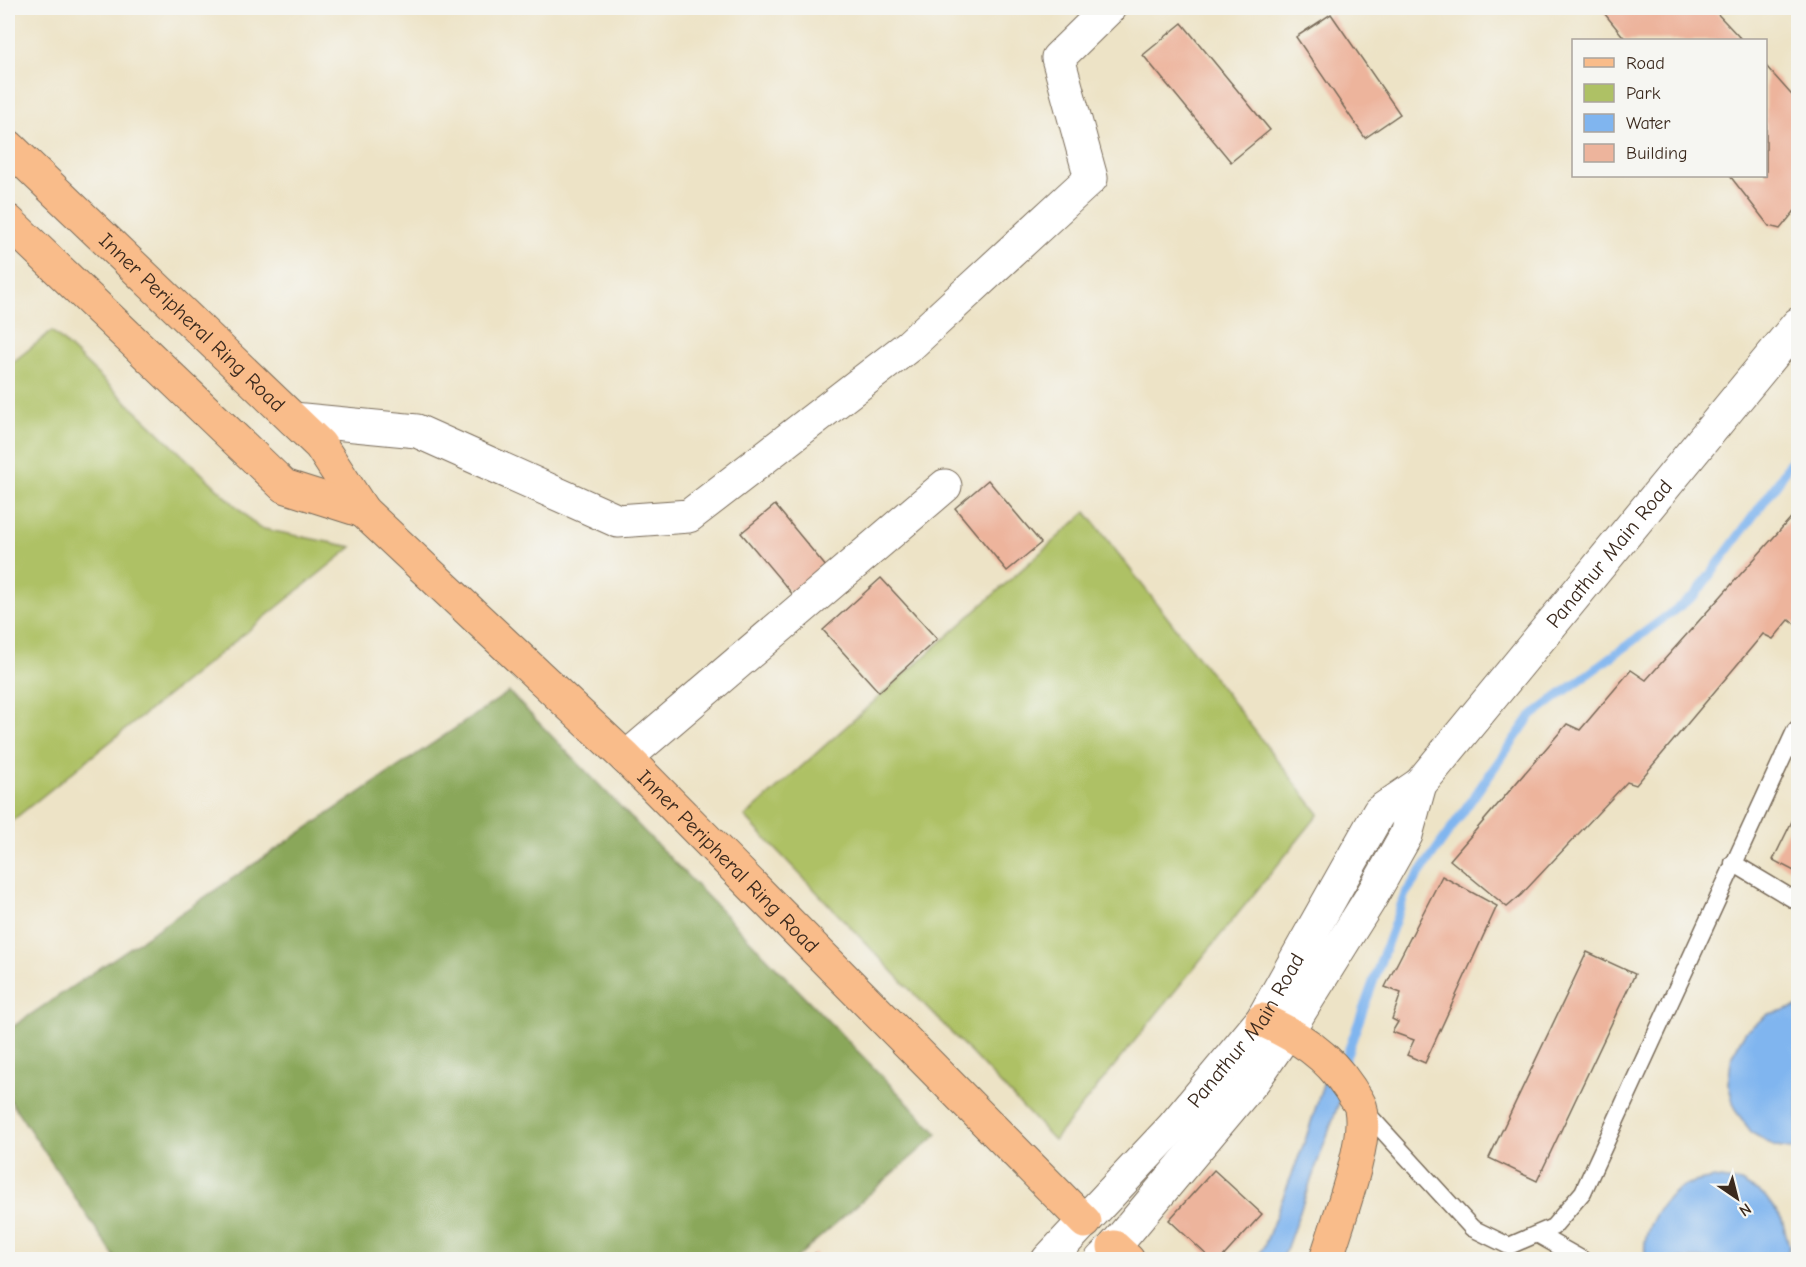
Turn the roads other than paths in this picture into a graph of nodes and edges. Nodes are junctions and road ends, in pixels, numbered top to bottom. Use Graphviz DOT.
graph roads {
  1 [pos="1109,8"];
  2 [pos="8,146"];
  3 [pos="8,221"];
  4 [pos="1798,324"];
  5 [pos="293,419"];
  6 [pos="945,486"];
  7 [pos="363,511"];
  8 [pos="1798,728"];
  9 [pos="626,758"];
  10 [pos="1733,863"];
  11 [pos="1798,902"];
  12 [pos="1275,1026"];
  13 [pos="1361,1108"];
  14 [pos="1084,1222"];
  15 [pos="1537,1234"];
  16 [pos="1506,1253"];
  17 [pos="1114,1256"];
  18 [pos="1048,1260"];
  19 [pos="1326,1260"];
  20 [pos="1583,1260"];
  1 -- 5 [label="street"];
  2 -- 5 [label="main road, Inner Peripheral Ring Road"];
  3 -- 7 [label="main road, Inner Peripheral Ring Road"];
  4 -- 12 [label="street, Panathur Main Road"];
  5 -- 7 [label="main road, Inner Peripheral Ring Road"];
  6 -- 9 [label="street"];
  7 -- 9 [label="main road, Inner Peripheral Ring Road"];
  8 -- 10 [label="lane"];
  9 -- 14 [label="main road, Inner Peripheral Ring Road"];
  10 -- 11 [label="lane"];
  10 -- 15 [label="lane"];
  12 -- 13 [label="main road"];
  12 -- 14 [label="street, Panathur Main Road"];
  12 -- 17 [label="street, Panathur Main Road"];
  13 -- 16 [label="lane"];
  13 -- 19 [label="main road"];
  14 -- 18 [label="street, Panathur Main Road"];
  15 -- 16 [label="lane"];
  15 -- 20 [label="lane"];
}
